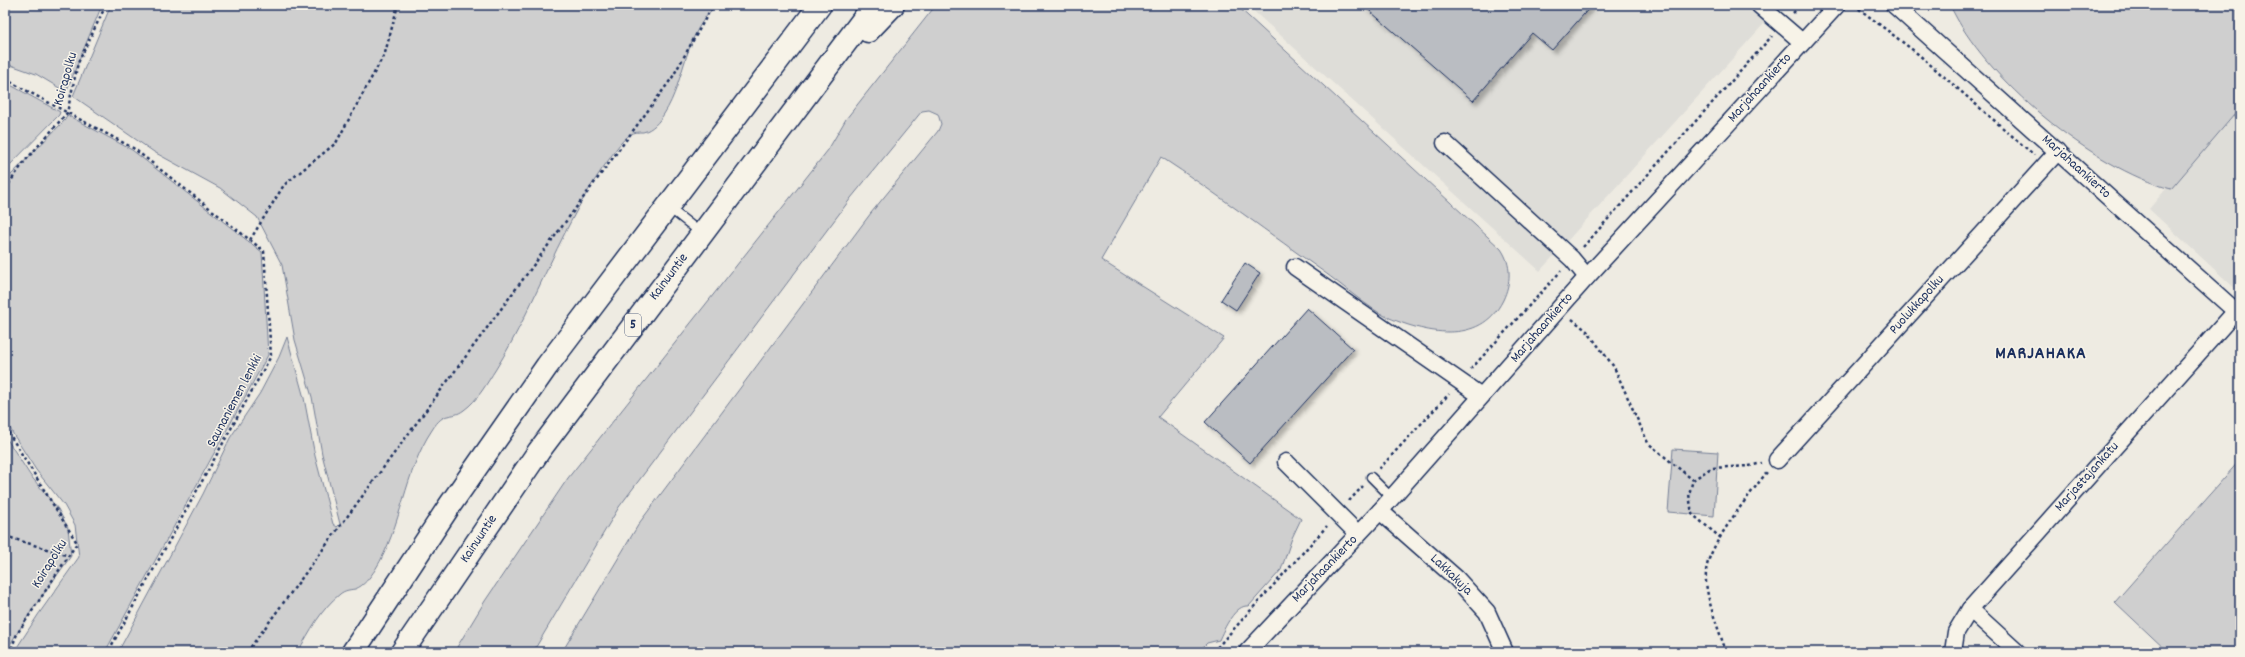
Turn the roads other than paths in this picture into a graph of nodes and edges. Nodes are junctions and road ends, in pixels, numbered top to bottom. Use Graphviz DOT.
graph roads {
  1 [pos="806,5"];
  2 [pos="820,5"];
  3 [pos="874,5"];
  4 [pos="893,5"];
  5 [pos="1759,5"];
  6 [pos="1837,5"];
  7 [pos="1894,5"];
  8 [pos="1802,42"];
  9 [pos="769,71"];
  10 [pos="796,108"];
  11 [pos="1445,143"];
  12 [pos="2058,151"];
  13 [pos="667,206"];
  14 [pos="702,233"];
  15 [pos="1295,267"];
  16 [pos="1587,277"];
  17 [pos="2238,313"];
  18 [pos="1482,396"];
  19 [pos="1777,460"];
  20 [pos="1286,462"];
  21 [pos="1371,477"];
  22 [pos="1392,498"];
  23 [pos="1380,511"];
  24 [pos="1358,534"];
  25 [pos="1970,609"];
  26 [pos="353,652"];
  27 [pos="402,652"];
  28 [pos="1247,652"];
  29 [pos="1505,652"];
  30 [pos="1953,652"];
  31 [pos="2017,652"];
  1 -- 9 [label="highway"];
  2 -- 9 [label="highway"];
  3 -- 10 [label="highway, Kainuuntie / 5"];
  4 -- 10 [label="highway"];
  5 -- 8 [label="street"];
  6 -- 8 [label="street, Marjahaankierto"];
  7 -- 12 [label="street, Marjahaankierto"];
  8 -- 16 [label="street, Marjahaankierto"];
  9 -- 13 [label="highway"];
  10 -- 14 [label="highway, Kainuuntie / 5"];
  11 -- 16 [label="street"];
  12 -- 17 [label="street, Marjahaankierto"];
  12 -- 19 [label="street, Puolukkapolku"];
  13 -- 14 [label="lane"];
  13 -- 26 [label="highway"];
  14 -- 27 [label="highway, Kainuuntie / 5"];
  15 -- 18 [label="street"];
  16 -- 18 [label="street, Marjahaankierto"];
  17 -- 25 [label="street, Marjastajankatu"];
  18 -- 22 [label="street, Marjahaankierto"];
  20 -- 24 [label="street"];
  21 -- 22 [label="lane"];
  22 -- 23 [label="street, Marjahaankierto"];
  23 -- 24 [label="street, Marjahaankierto"];
  23 -- 29 [label="street, Lakkakuja"];
  24 -- 28 [label="street, Marjahaankierto"];
  25 -- 30 [label="street, Marjastajankatu"];
  25 -- 31 [label="street"];
}
